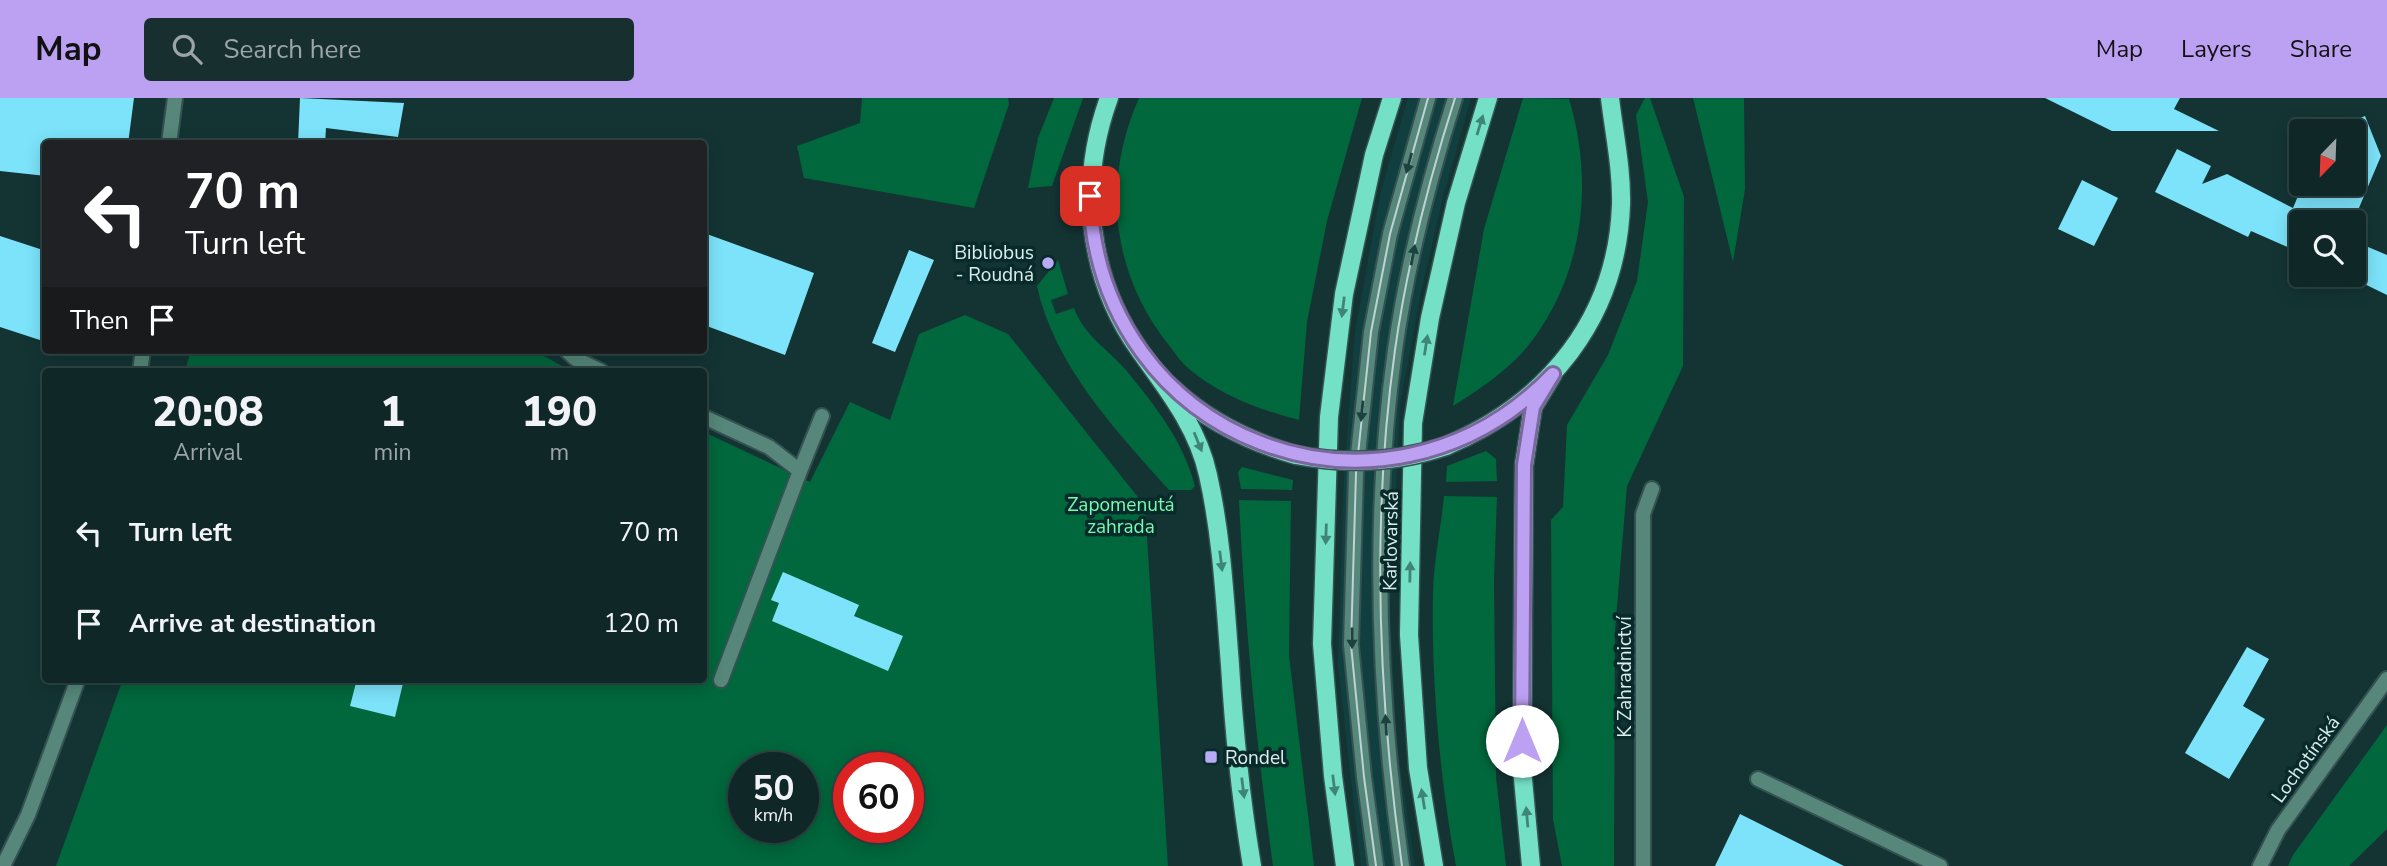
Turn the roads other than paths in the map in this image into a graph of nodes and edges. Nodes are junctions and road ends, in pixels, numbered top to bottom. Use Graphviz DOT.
graph roads {
  1 [pos="175,98"];
  2 [pos="1109,98"];
  3 [pos="1392,98"];
  4 [pos="1428,98"];
  5 [pos="1455,98"];
  6 [pos="1488,98"];
  7 [pos="1601,98"];
  8 [pos="1610,98"];
  9 [pos="170,140"];
  10 [pos="1617,152"];
  11 [pos="570,354"];
  12 [pos="1149,363"];
  13 [pos="595,368"];
  14 [pos="1553,374"];
  15 [pos="822,416"];
  16 [pos="707,418"];
  17 [pos="800,471"];
  18 [pos="1653,489"];
  19 [pos="2387,679"];
  20 [pos="721,680"];
  21 [pos="77,683"];
  22 [pos="1758,779"];
  23 [pos="3,866"];
  24 [pos="1252,866"];
  25 [pos="1345,866"];
  26 [pos="1376,866"];
  27 [pos="1402,866"];
  28 [pos="1434,866"];
  29 [pos="1531,866"];
  30 [pos="1643,866"];
  31 [pos="1940,866"];
  32 [pos="2260,866"];
  1 -- 9 [label="street"];
  2 -- 12 [label="main road"];
  3 -- 25 [label="main road, one-way"];
  4 -- 26 [label="street, Karlovarská, one-way"];
  27 -- 5 [label="street, Karlovarská, one-way"];
  28 -- 6 [label="main road, Karlovarská, one-way"];
  7 -- 10 [label="main road"];
  8 -- 10 [label="main road"];
  10 -- 14 [label="main road"];
  11 -- 13 [label="street"];
  12 -- 14 [label="main road, bridge"];
  12 -- 24 [label="main road, one-way"];
  29 -- 14 [label="main road, one-way"];
  15 -- 17 [label="street"];
  16 -- 17 [label="street"];
  17 -- 20 [label="street"];
  18 -- 30 [label="street, K Zahradnictví"];
  19 -- 32 [label="street, Lochotínská"];
  21 -- 23 [label="street"];
  22 -- 31 [label="street"];
}
